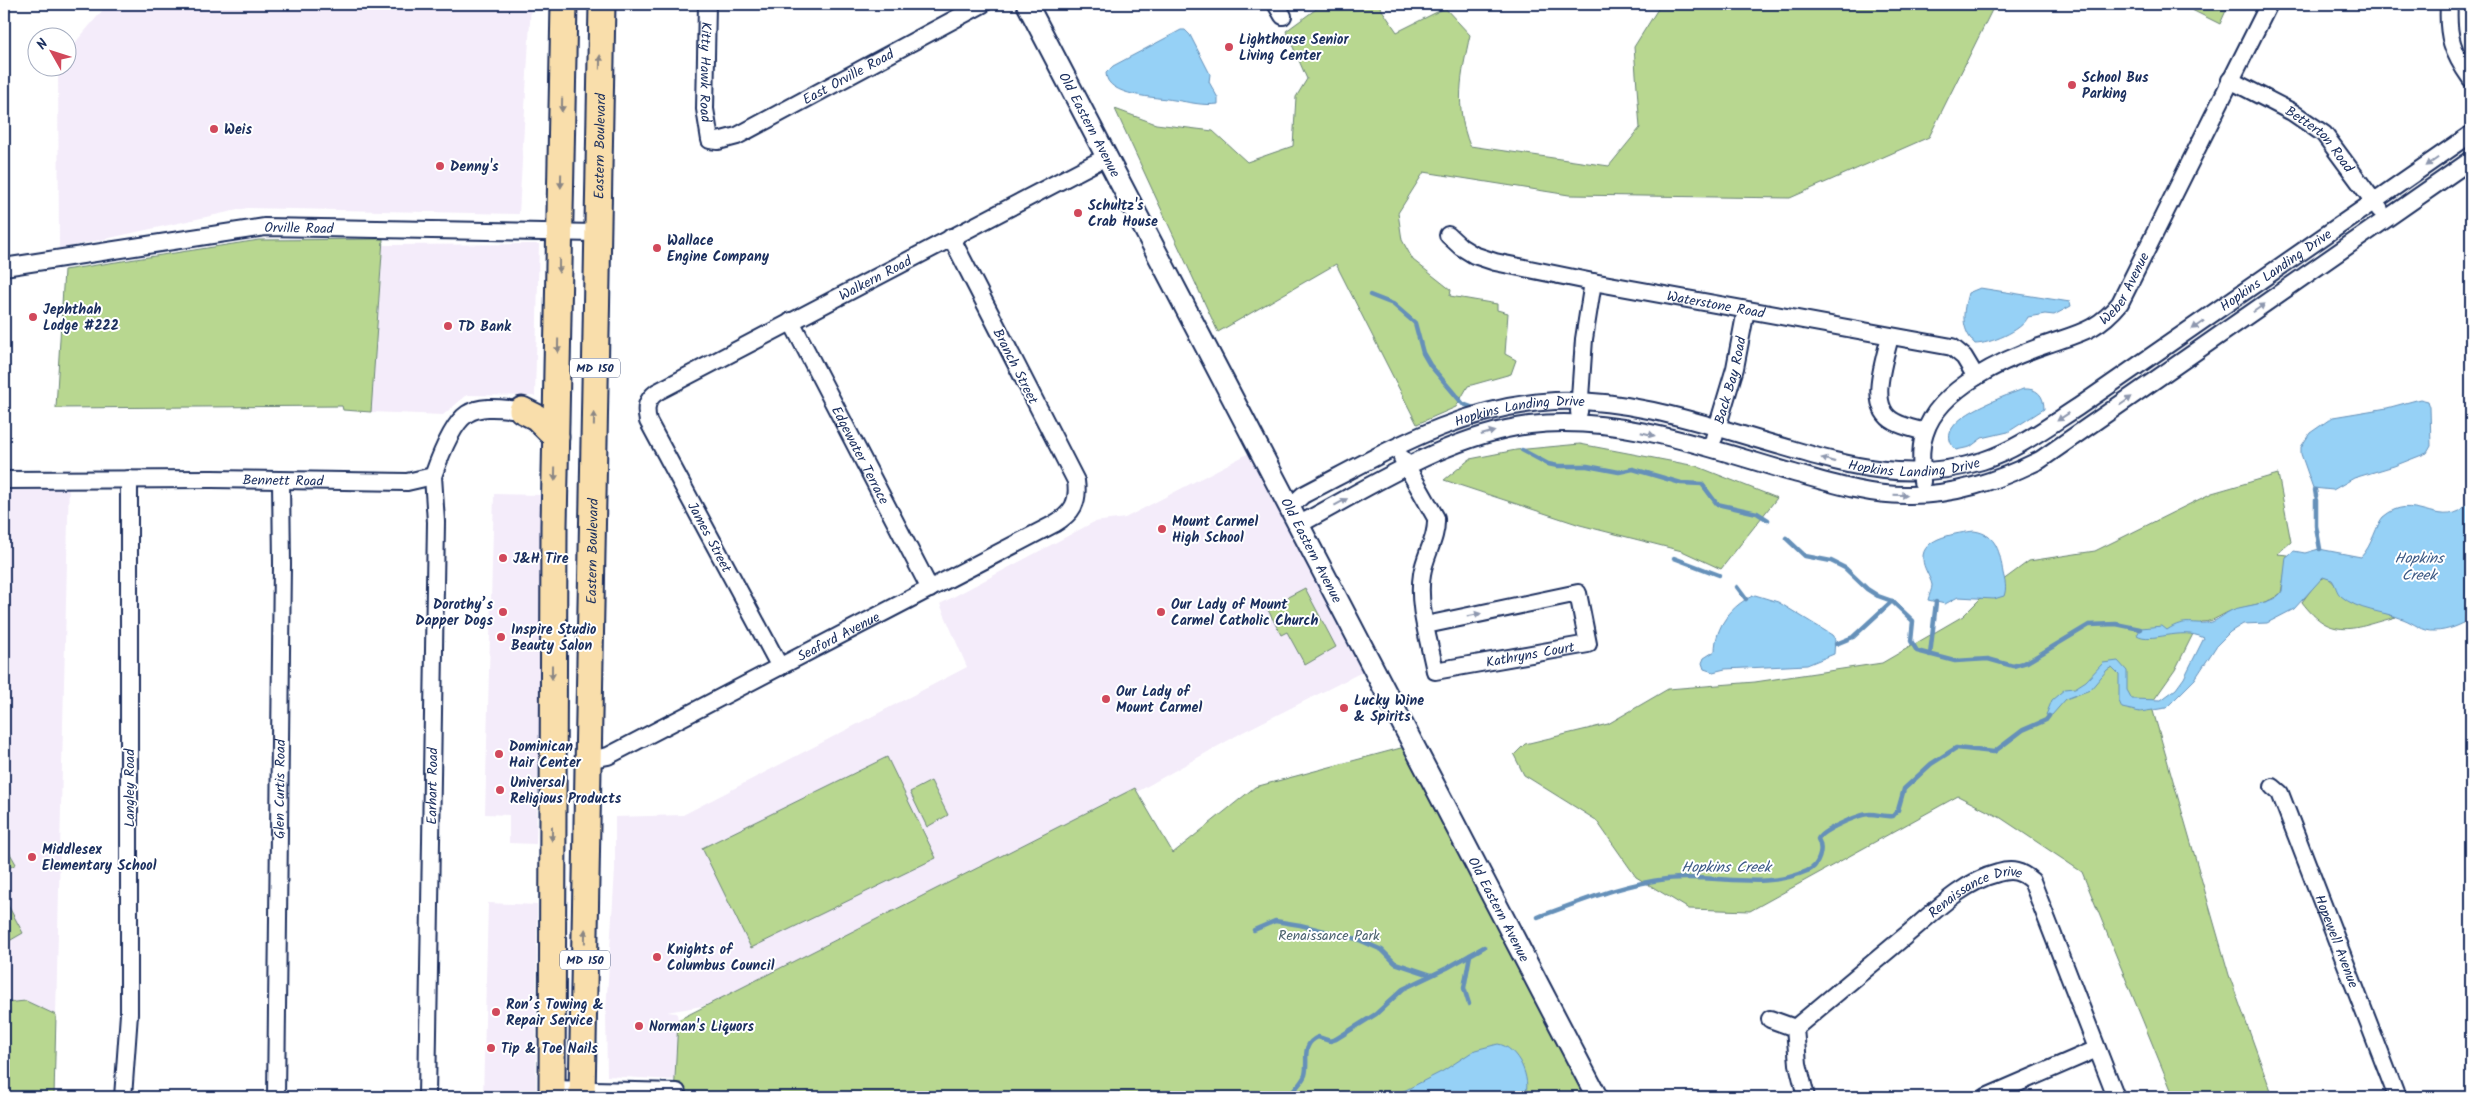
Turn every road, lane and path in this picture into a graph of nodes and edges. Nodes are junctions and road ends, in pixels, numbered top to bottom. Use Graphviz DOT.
graph roads {
  1 [pos="564,4"];
  2 [pos="602,4"];
  3 [pos="707,4"];
  4 [pos="983,4"];
  5 [pos="1026,4"];
  6 [pos="2269,4"];
  7 [pos="2449,4"];
  8 [pos="2471,79"];
  9 [pos="2230,80"];
  10 [pos="2471,134"];
  11 [pos="710,140"];
  12 [pos="1108,156"];
  13 [pos="2471,160"];
  14 [pos="2374,203"];
  15 [pos="2387,221"];
  16 [pos="560,231"];
  17 [pos="597,233"];
  18 [pos="1448,235"];
  19 [pos="951,237"];
  20 [pos="4,267"];
  21 [pos="1593,282"];
  22 [pos="1746,310"];
  23 [pos="791,322"];
  24 [pos="1890,336"];
  25 [pos="1976,377"];
  26 [pos="557,390"];
  27 [pos="1579,401"];
  28 [pos="646,405"];
  29 [pos="522,410"];
  30 [pos="1580,424"];
  31 [pos="1717,428"];
  32 [pos="1925,432"];
  33 [pos="556,437"];
  34 [pos="1396,447"];
  35 [pos="1711,450"];
  36 [pos="1407,468"];
  37 [pos="1922,472"];
  38 [pos="433,476"];
  39 [pos="129,479"];
  40 [pos="4,480"];
  41 [pos="281,481"];
  42 [pos="1923,495"];
  43 [pos="1078,496"];
  44 [pos="1294,516"];
  45 [pos="930,589"];
  46 [pos="1426,625"];
  47 [pos="780,668"];
  48 [pos="588,760"];
  49 [pos="2273,787"];
  50 [pos="1770,1019"];
  51 [pos="1795,1028"];
  52 [pos="2097,1050"];
  53 [pos="678,1092"];
  54 [pos="552,1093"];
  55 [pos="582,1094"];
  56 [pos="123,1097"];
  57 [pos="276,1097"];
  58 [pos="427,1097"];
  59 [pos="1597,1097"];
  60 [pos="1806,1097"];
  61 [pos="1986,1097"];
  62 [pos="2116,1097"];
  63 [pos="2397,1097"];
  1 -- 16 [label="main road, MD 150, one-way"];
  17 -- 2 [label="main road, Eastern Boulevard / MD 150, one-way"];
  3 -- 11 [label="street, Kitty Hawk Road"];
  4 -- 11 [label="street, East Orville Road"];
  5 -- 12 [label="street, Old Eastern Avenue"];
  6 -- 9 [label="street, Weber Avenue"];
  7 -- 8 [label="street"];
  9 -- 14 [label="street, Betterton Road"];
  9 -- 25 [label="street, Weber Avenue"];
  10 -- 14 [label="street, Hopkins Landing Drive, one-way"];
  12 -- 19 [label="street, Walkern Road"];
  12 -- 44 [label="street, Old Eastern Avenue"];
  13 -- 15 [label="street, Hopkins Landing Drive"];
  14 -- 15 [label="street, Betterton Road"];
  14 -- 37 [label="street, Hopkins Landing Drive, one-way"];
  42 -- 15 [label="street, Hopkins Landing Drive, one-way"];
  16 -- 17 [label="street, Orville Road"];
  16 -- 20 [label="street, Orville Road"];
  16 -- 26 [label="main road, MD 150, one-way"];
  48 -- 17 [label="main road, Eastern Boulevard / MD 150, one-way"];
  18 -- 21 [label="street, Waterstone Road"];
  19 -- 23 [label="street, Walkern Road"];
  19 -- 43 [label="street, Branch Street"];
  21 -- 22 [label="street, Waterstone Road"];
  21 -- 27 [label="street"];
  22 -- 24 [label="street, Waterstone Road"];
  22 -- 31 [label="street, Back Bay Road"];
  23 -- 28 [label="street, Walkern Road"];
  23 -- 45 [label="street, Edgewater Terrace"];
  24 -- 25 [label="street, Waterstone Road"];
  24 -- 32 [label="street"];
  25 -- 32 [label="street, Weber Avenue"];
  26 -- 29 [label="main road"];
  26 -- 33 [label="main road, MD 150"];
  27 -- 30 [label="street"];
  27 -- 31 [label="street, Hopkins Landing Drive"];
  27 -- 34 [label="street, Hopkins Landing Drive"];
  28 -- 47 [label="street, James Street"];
  29 -- 33 [label="main road"];
  29 -- 38 [label="street"];
  30 -- 35 [label="street, Hopkins Landing Drive, one-way"];
  36 -- 30 [label="street, Hopkins Landing Drive, one-way"];
  31 -- 35 [label="street, Back Bay Road"];
  37 -- 31 [label="street, Hopkins Landing Drive, one-way"];
  32 -- 37 [label="street, Weber Avenue"];
  33 -- 54 [label="main road, MD 150, one-way"];
  34 -- 36 [label="street, Kathryns Court"];
  34 -- 44 [label="street, Hopkins Landing Drive"];
  35 -- 42 [label="street, Hopkins Landing Drive, one-way"];
  44 -- 36 [label="street, Hopkins Landing Drive, one-way"];
  36 -- 46 [label="street, Kathryns Court"];
  37 -- 42 [label="street, Weber Avenue"];
  38 -- 41 [label="street, Bennett Road"];
  38 -- 58 [label="street, Earhart Road"];
  39 -- 40 [label="street, Bennett Road"];
  39 -- 41 [label="street, Bennett Road"];
  39 -- 56 [label="street, Langley Road"];
  41 -- 57 [label="street, Glen Curtis Road"];
  43 -- 45 [label="street, Seaford Avenue"];
  44 -- 59 [label="street, Old Eastern Avenue"];
  45 -- 47 [label="street, Seaford Avenue"];
  46 -- 46 [label="street, Kathryns Court, one-way"];
  47 -- 48 [label="street, Seaford Avenue"];
  55 -- 48 [label="main road, Eastern Boulevard / MD 150, one-way"];
  49 -- 63 [label="street, Hopewell Avenue"];
  50 -- 51 [label="street"];
  51 -- 52 [label="street, Renaissance Drive"];
  51 -- 60 [label="street"];
  52 -- 61 [label="street"];
  52 -- 62 [label="street, Renaissance Drive"];
  53 -- 55 [label="street"];
  54 -- 55 [label="street"];
}
